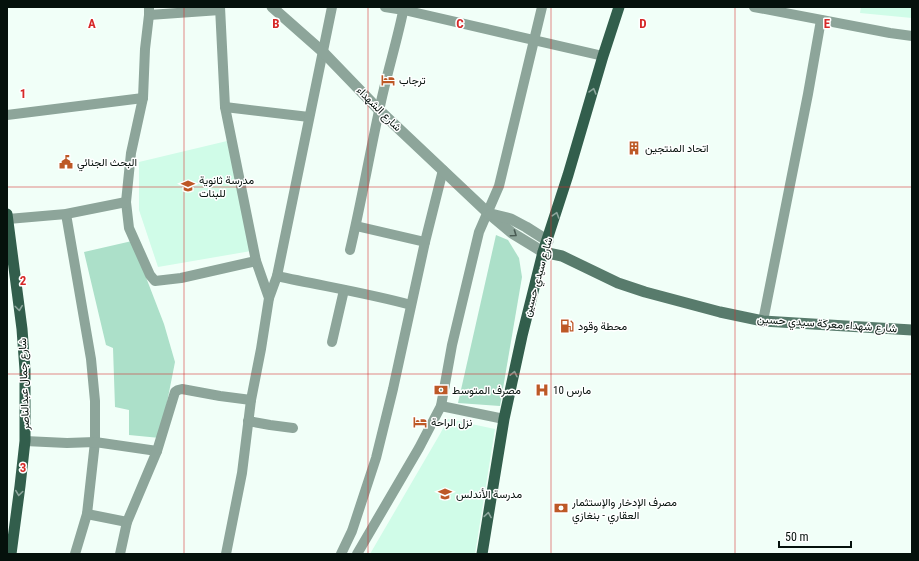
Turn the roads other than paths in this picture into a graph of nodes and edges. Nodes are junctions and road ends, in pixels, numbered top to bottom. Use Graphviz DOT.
graph roads {
  1 [pos="332,7"];
  2 [pos="385,7"];
  3 [pos="542,7"];
  4 [pos="619,7"];
  5 [pos="754,7"];
  6 [pos="275,8"];
  7 [pos="404,8"];
  8 [pos="220,9"];
  9 [pos="149,11"];
  10 [pos="821,20"];
  11 [pos="912,36"];
  12 [pos="535,40"];
  13 [pos="323,52"];
  14 [pos="603,56"];
  15 [pos="143,98"];
  16 [pos="225,107"];
  17 [pos="379,110"];
  18 [pos="7,115"];
  19 [pos="310,117"];
  20 [pos="442,170"];
  21 [pos="126,202"];
  22 [pos="487,212"];
  23 [pos="66,214"];
  24 [pos="7,216"];
  25 [pos="356,226"];
  26 [pos="548,241"];
  27 [pos="425,242"];
  28 [pos="350,250"];
  29 [pos="543,252"];
  30 [pos="562,256"];
  31 [pos="256,261"];
  32 [pos="277,276"];
  33 [pos="344,290"];
  34 [pos="269,298"];
  35 [pos="411,305"];
  36 [pos="763,321"];
  37 [pos="912,330"];
  38 [pos="332,342"];
  39 [pos="251,400"];
  40 [pos="441,406"];
  41 [pos="504,419"];
  42 [pos="248,421"];
  43 [pos="293,428"];
  44 [pos="25,442"];
  45 [pos="95,442"];
  46 [pos="156,451"];
  47 [pos="87,514"];
  48 [pos="127,522"];
  49 [pos="10,554"];
  50 [pos="75,554"];
  51 [pos="120,554"];
  52 [pos="226,554"];
  53 [pos="341,554"];
  54 [pos="357,554"];
  55 [pos="482,554"];
  1 -- 13 [label="street"];
  2 -- 7 [label="street"];
  3 -- 12 [label="street"];
  4 -- 14 [label="main road, شارع سيدي حسين"];
  5 -- 10 [label="street"];
  6 -- 13 [label="street, شارع الشهداء"];
  7 -- 12 [label="street"];
  7 -- 17 [label="street"];
  8 -- 9 [label="street"];
  8 -- 16 [label="street"];
  9 -- 15 [label="street"];
  10 -- 11 [label="street"];
  10 -- 36 [label="street"];
  12 -- 14 [label="street"];
  12 -- 22 [label="street"];
  13 -- 17 [label="street, شارع الشهداء"];
  13 -- 19 [label="street"];
  26 -- 14 [label="main road, شارع سيدي حسين, one-way"];
  15 -- 18 [label="street"];
  15 -- 21 [label="street"];
  16 -- 19 [label="street"];
  16 -- 31 [label="street"];
  17 -- 20 [label="street, شارع الشهداء"];
  17 -- 25 [label="street"];
  19 -- 32 [label="street"];
  20 -- 22 [label="street, شارع الشهداء"];
  20 -- 27 [label="street"];
  21 -- 23 [label="street"];
  21 -- 31 [label="street"];
  22 -- 26 [label="street"];
  22 -- 29 [label="street, شارع الشهداء, one-way"];
  22 -- 40 [label="street"];
  23 -- 24 [label="street"];
  23 -- 45 [label="street"];
  24 -- 44 [label="main road, شارع جمال عبدالناصر, one-way"];
  25 -- 27 [label="street"];
  25 -- 28 [label="street"];
  26 -- 29 [label="main road, شارع سيدي حسين"];
  26 -- 30 [label="main road, شارع شهداء معركة سيدي حسين"];
  27 -- 35 [label="street"];
  29 -- 30 [label="main road, شارع شهداء معركة سيدي حسين"];
  41 -- 29 [label="main road, شارع سيدي حسين, one-way"];
  30 -- 36 [label="main road, شارع شهداء معركة سيدي حسين"];
  31 -- 34 [label="street"];
  32 -- 33 [label="street"];
  32 -- 34 [label="street"];
  33 -- 35 [label="street"];
  33 -- 38 [label="street"];
  34 -- 39 [label="street"];
  35 -- 53 [label="street"];
  36 -- 37 [label="main road, شارع شهداء معركة سيدي حسين"];
  39 -- 42 [label="street"];
  39 -- 46 [label="street"];
  40 -- 41 [label="street"];
  40 -- 54 [label="street"];
  55 -- 41 [label="main road, شارع سيدي حسين, one-way"];
  42 -- 43 [label="street"];
  42 -- 52 [label="street"];
  44 -- 45 [label="street"];
  44 -- 49 [label="main road, شارع جمال عبدالناصر, one-way"];
  45 -- 46 [label="street"];
  45 -- 47 [label="street"];
  46 -- 48 [label="street"];
  47 -- 48 [label="street"];
  47 -- 50 [label="street"];
  48 -- 51 [label="street"];
}
